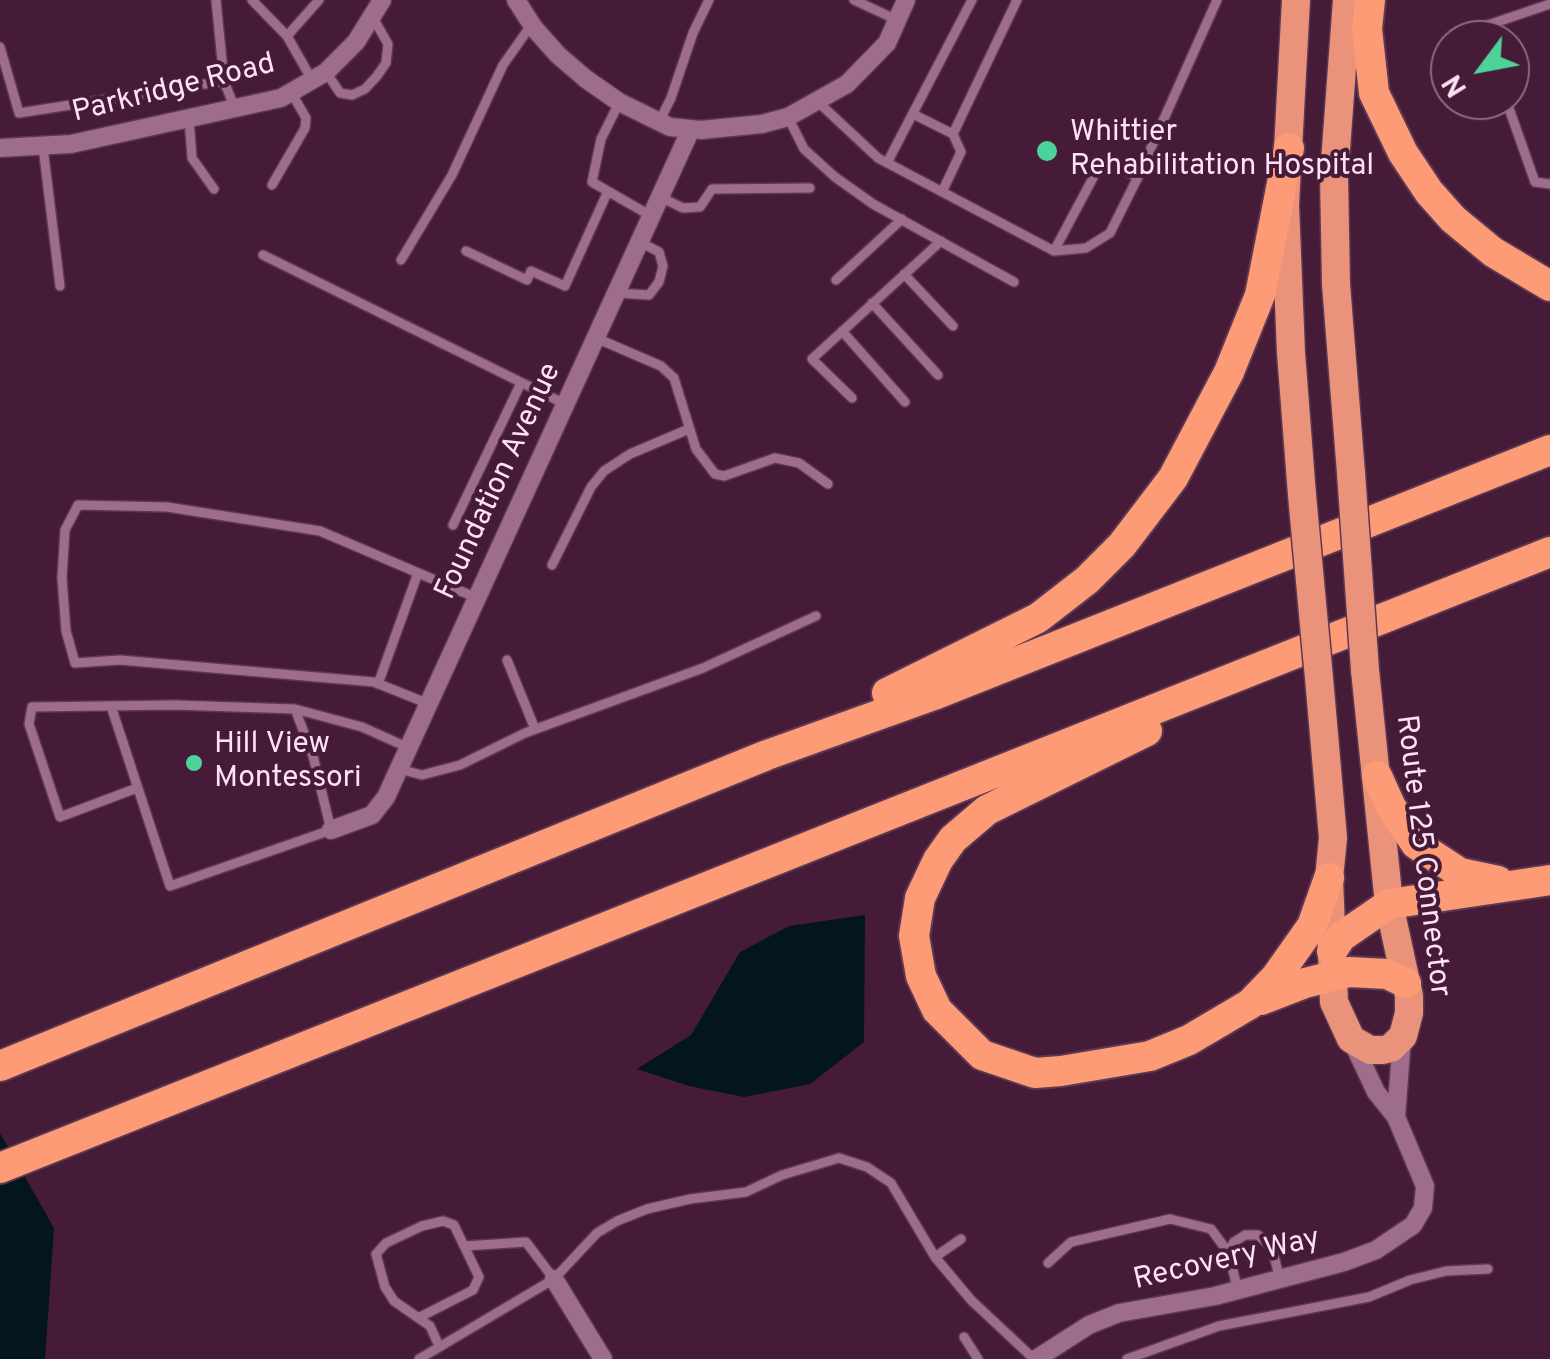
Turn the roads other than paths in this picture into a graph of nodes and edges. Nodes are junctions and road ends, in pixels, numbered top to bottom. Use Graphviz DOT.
graph roads {
  1 [pos="216,0"];
  2 [pos="252,0"];
  3 [pos="319,0"];
  4 [pos="516,0"];
  5 [pos="710,0"];
  6 [pos="854,0"];
  7 [pos="906,0"];
  8 [pos="972,0"];
  9 [pos="1017,0"];
  10 [pos="1203,0"];
  11 [pos="1296,0"];
  12 [pos="1348,0"];
  13 [pos="1370,0"];
  14 [pos="1216,3"];
  15 [pos="1550,4"];
  16 [pos="377,8"];
  17 [pos="897,20"];
  18 [pos="1503,20"];
  19 [pos="532,24"];
  20 [pos="287,36"];
  21 [pos="0,47"];
  22 [pos="319,76"];
  23 [pos="224,81"];
  24 [pos="292,92"];
  25 [pos="620,102"];
  26 [pos="818,102"];
  27 [pos="235,109"];
  28 [pos="913,114"];
  29 [pos="788,117"];
  30 [pos="189,119"];
  31 [pos="1513,120"];
  32 [pos="659,122"];
  33 [pos="690,130"];
  34 [pos="953,134"];
  35 [pos="44,147"];
  36 [pos="0,148"];
  37 [pos="1289,148"];
  38 [pos="887,163"];
  39 [pos="1138,178"];
  40 [pos="1550,184"];
  41 [pos="272,185"];
  42 [pos="810,188"];
  43 [pos="214,190"];
  44 [pos="608,191"];
  45 [pos="942,192"];
  46 [pos="660,197"];
  47 [pos="651,216"];
  48 [pos="902,220"];
  49 [pos="941,240"];
  50 [pos="640,241"];
  51 [pos="466,251"];
  52 [pos="1054,251"];
  53 [pos="263,255"];
  54 [pos="402,260"];
  55 [pos="904,274"];
  56 [pos="836,280"];
  57 [pos="1014,282"];
  58 [pos="60,286"];
  59 [pos="1550,286"];
  60 [pos="616,293"];
  61 [pos="872,303"];
  62 [pos="953,326"];
  63 [pos="842,331"];
  64 [pos="596,338"];
  65 [pos="938,374"];
  66 [pos="522,383"];
  67 [pos="852,398"];
  68 [pos="905,402"];
  69 [pos="565,404"];
  70 [pos="690,429"];
  71 [pos="1550,450"];
  72 [pos="828,484"];
  73 [pos="453,526"];
  74 [pos="1550,552"];
  75 [pos="552,565"];
  76 [pos="1550,567"];
  77 [pos="418,573"];
  78 [pos="1488,576"];
  79 [pos="477,598"];
  80 [pos="816,616"];
  81 [pos="1281,658"];
  82 [pos="506,660"];
  83 [pos="378,684"];
  84 [pos="429,704"];
  85 [pos="111,706"];
  86 [pos="295,709"];
  87 [pos="535,730"];
  88 [pos="409,748"];
  89 [pos="767,755"];
  90 [pos="399,769"];
  91 [pos="1376,776"];
  92 [pos="138,788"];
  93 [pos="331,830"];
  94 [pos="1328,878"];
  95 [pos="1538,882"];
  96 [pos="1390,904"];
  97 [pos="1332,963"];
  98 [pos="1406,982"];
  99 [pos="1250,1004"];
  100 [pos="1402,1036"];
  101 [pos="1351,1039"];
  102 [pos="9,1062"];
  103 [pos="1396,1117"];
  104 [pos="0,1168"];
  105 [pos="961,1238"];
  106 [pos="464,1246"];
  107 [pos="1228,1252"];
  108 [pos="934,1257"];
  109 [pos="1048,1263"];
  110 [pos="1488,1268"];
  111 [pos="554,1278"];
  112 [pos="1280,1280"];
  113 [pos="1238,1290"];
  114 [pos="420,1317"];
  115 [pos="964,1337"];
  116 [pos="439,1346"];
  117 [pos="419,1359"];
  118 [pos="602,1359"];
  119 [pos="978,1359"];
  120 [pos="1035,1359"];
  121 [pos="1127,1359"];
  1 -- 23 [label="lane"];
  2 -- 20 [label="lane"];
  3 -- 20 [label="lane"];
  4 -- 19 [label="street"];
  5 -- 32 [label="lane"];
  6 -- 17 [label="lane"];
  7 -- 17 [label="street"];
  8 -- 28 [label="lane"];
  9 -- 34 [label="lane"];
  10 -- 14 [label="lane"];
  11 -- 37 [label="highway"];
  12 -- 91 [label="highway, Route 125 Connector, bridge"];
  13 -- 59 [label="highway"];
  14 -- 39 [label="lane"];
  15 -- 18 [label="lane"];
  16 -- 22 [label="street, Parkridge Road"];
  16 -- 22 [label="lane"];
  17 -- 26 [label="street"];
  19 -- 25 [label="street"];
  19 -- 54 [label="lane"];
  20 -- 22 [label="lane"];
  21 -- 23 [label="lane"];
  22 -- 24 [label="street, Parkridge Road"];
  23 -- 27 [label="lane"];
  24 -- 27 [label="street, Parkridge Road"];
  24 -- 41 [label="lane"];
  25 -- 32 [label="street"];
  25 -- 44 [label="lane"];
  26 -- 29 [label="street"];
  26 -- 38 [label="lane"];
  27 -- 30 [label="street, Parkridge Road"];
  28 -- 34 [label="lane"];
  28 -- 38 [label="lane"];
  29 -- 33 [label="street"];
  29 -- 48 [label="lane"];
  30 -- 35 [label="street, Parkridge Road"];
  30 -- 43 [label="lane"];
  31 -- 40 [label="lane"];
  32 -- 33 [label="street"];
  33 -- 46 [label="street, Foundation Avenue"];
  34 -- 45 [label="lane"];
  35 -- 36 [label="street, Parkridge Road"];
  35 -- 58 [label="lane"];
  37 -- 89 [label="highway"];
  37 -- 94 [label="highway, bridge"];
  38 -- 45 [label="lane"];
  39 -- 52 [label="lane"];
  39 -- 52 [label="lane"];
  42 -- 46 [label="lane"];
  44 -- 47 [label="lane"];
  44 -- 51 [label="lane"];
  45 -- 52 [label="lane"];
  46 -- 47 [label="street, Foundation Avenue"];
  47 -- 50 [label="street, Foundation Avenue"];
  48 -- 49 [label="lane"];
  48 -- 56 [label="lane"];
  49 -- 55 [label="lane"];
  49 -- 57 [label="lane"];
  50 -- 60 [label="street, Foundation Avenue"];
  50 -- 60 [label="lane"];
  53 -- 66 [label="lane"];
  55 -- 61 [label="lane"];
  55 -- 62 [label="lane"];
  60 -- 64 [label="street, Foundation Avenue"];
  61 -- 63 [label="lane"];
  61 -- 65 [label="lane"];
  63 -- 67 [label="lane"];
  63 -- 68 [label="lane"];
  64 -- 69 [label="street, Foundation Avenue"];
  64 -- 70 [label="lane"];
  66 -- 69 [label="lane"];
  66 -- 73 [label="lane"];
  69 -- 79 [label="street, Foundation Avenue"];
  70 -- 72 [label="lane"];
  70 -- 75 [label="lane"];
  71 -- 89 [label="highway"];
  74 -- 78 [label="highway"];
  76 -- 78 [label="highway"];
  77 -- 79 [label="lane"];
  77 -- 83 [label="lane"];
  77 -- 83 [label="lane"];
  78 -- 81 [label="highway"];
  79 -- 84 [label="street, Foundation Avenue"];
  80 -- 87 [label="lane"];
  81 -- 99 [label="highway"];
  81 -- 104 [label="highway"];
  82 -- 87 [label="lane"];
  83 -- 84 [label="lane"];
  84 -- 88 [label="street, Foundation Avenue"];
  85 -- 86 [label="lane"];
  85 -- 92 [label="lane"];
  85 -- 92 [label="lane"];
  86 -- 88 [label="lane"];
  86 -- 93 [label="lane"];
  87 -- 90 [label="lane"];
  88 -- 90 [label="street, Foundation Avenue"];
  89 -- 102 [label="highway"];
  90 -- 93 [label="street, Foundation Avenue"];
  91 -- 95 [label="highway"];
  91 -- 96 [label="highway, Route 125 Connector"];
  92 -- 93 [label="lane"];
  94 -- 97 [label="highway"];
  94 -- 99 [label="highway"];
  95 -- 96 [label="highway"];
  96 -- 97 [label="highway"];
  96 -- 98 [label="highway, Route 125 Connector"];
  97 -- 98 [label="highway"];
  97 -- 99 [label="highway"];
  97 -- 101 [label="highway"];
  98 -- 100 [label="highway, Route 125 Connector"];
  100 -- 101 [label="highway, Route 125 Connector"];
  100 -- 103 [label="street"];
  101 -- 103 [label="street"];
  103 -- 112 [label="street, Recovery Way"];
  105 -- 108 [label="lane"];
  106 -- 111 [label="lane"];
  106 -- 114 [label="lane"];
  106 -- 114 [label="lane"];
  107 -- 109 [label="lane"];
  107 -- 112 [label="lane"];
  107 -- 113 [label="lane"];
  108 -- 111 [label="lane"];
  108 -- 120 [label="lane"];
  110 -- 121 [label="lane"];
  111 -- 116 [label="lane"];
  111 -- 118 [label="street"];
  112 -- 113 [label="street, Recovery Way"];
  113 -- 120 [label="street, Recovery Way"];
  114 -- 116 [label="lane"];
  115 -- 119 [label="lane"];
  116 -- 117 [label="lane"];
}
